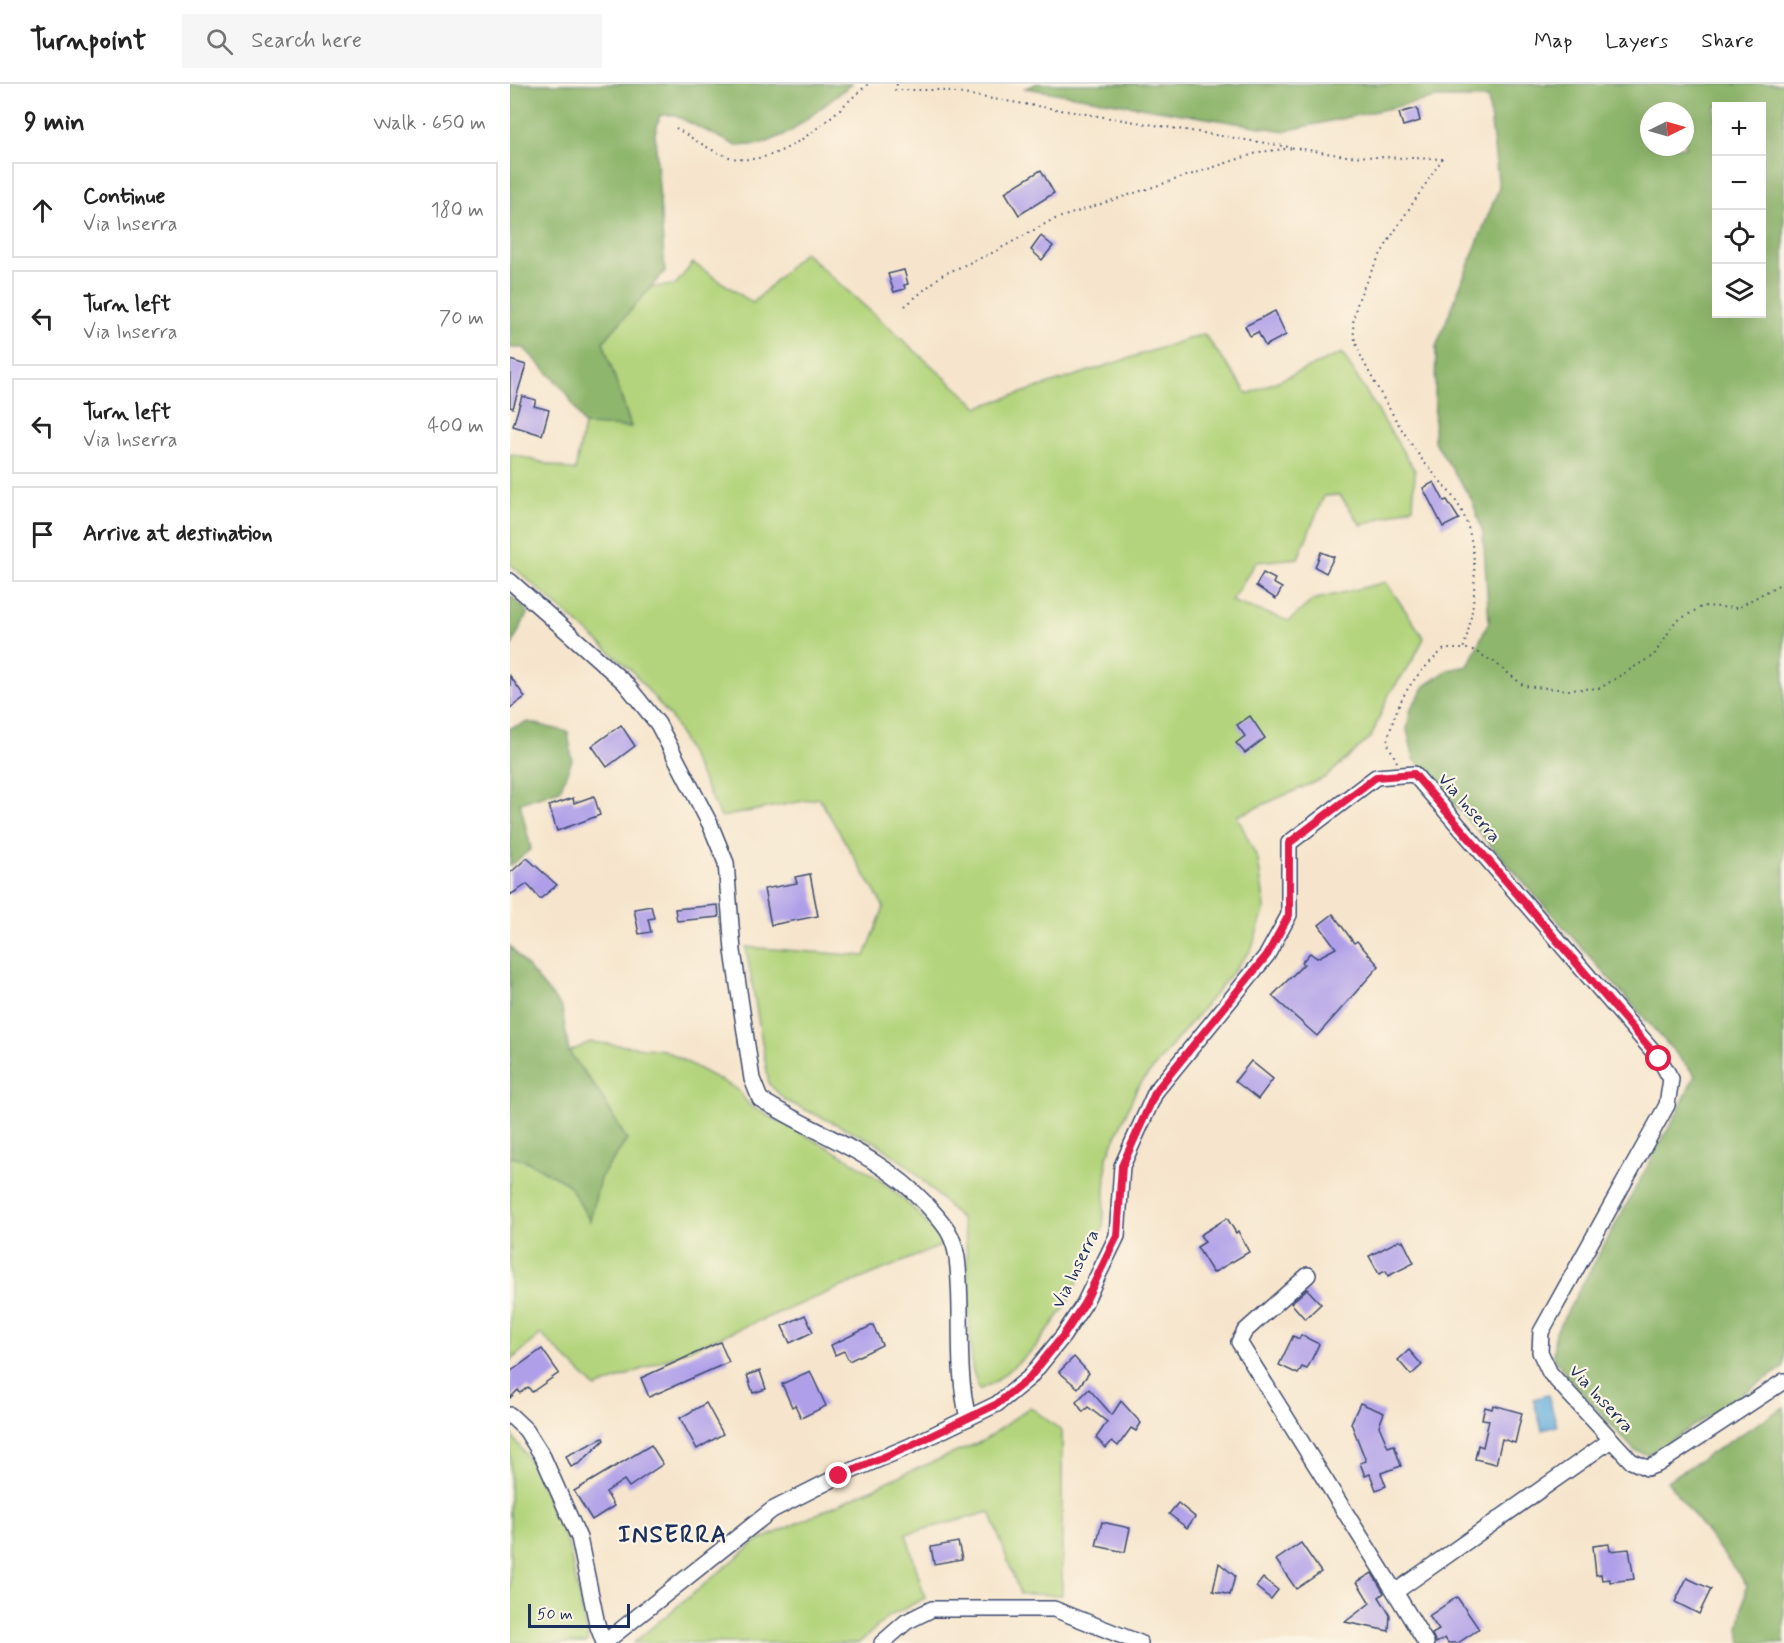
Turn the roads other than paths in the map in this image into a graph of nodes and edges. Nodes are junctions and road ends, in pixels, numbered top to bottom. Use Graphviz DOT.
graph roads {
  1 [pos="510,581"];
  2 [pos="1308,1275"];
  3 [pos="1784,1381"];
  4 [pos="510,1415"];
  5 [pos="968,1418"];
  6 [pos="1611,1440"];
  7 [pos="1395,1592"];
  8 [pos="604,1643"];
  9 [pos="882,1643"];
  10 [pos="1140,1643"];
  11 [pos="1426,1643"];
  1 -- 5 [label="street"];
  2 -- 7 [label="street"];
  3 -- 6 [label="street, Via Inserra"];
  4 -- 8 [label="street"];
  5 -- 6 [label="street, Via Inserra"];
  5 -- 8 [label="street, Via Inserra"];
  6 -- 7 [label="street"];
  7 -- 11 [label="street"];
  9 -- 10 [label="street"];
}
